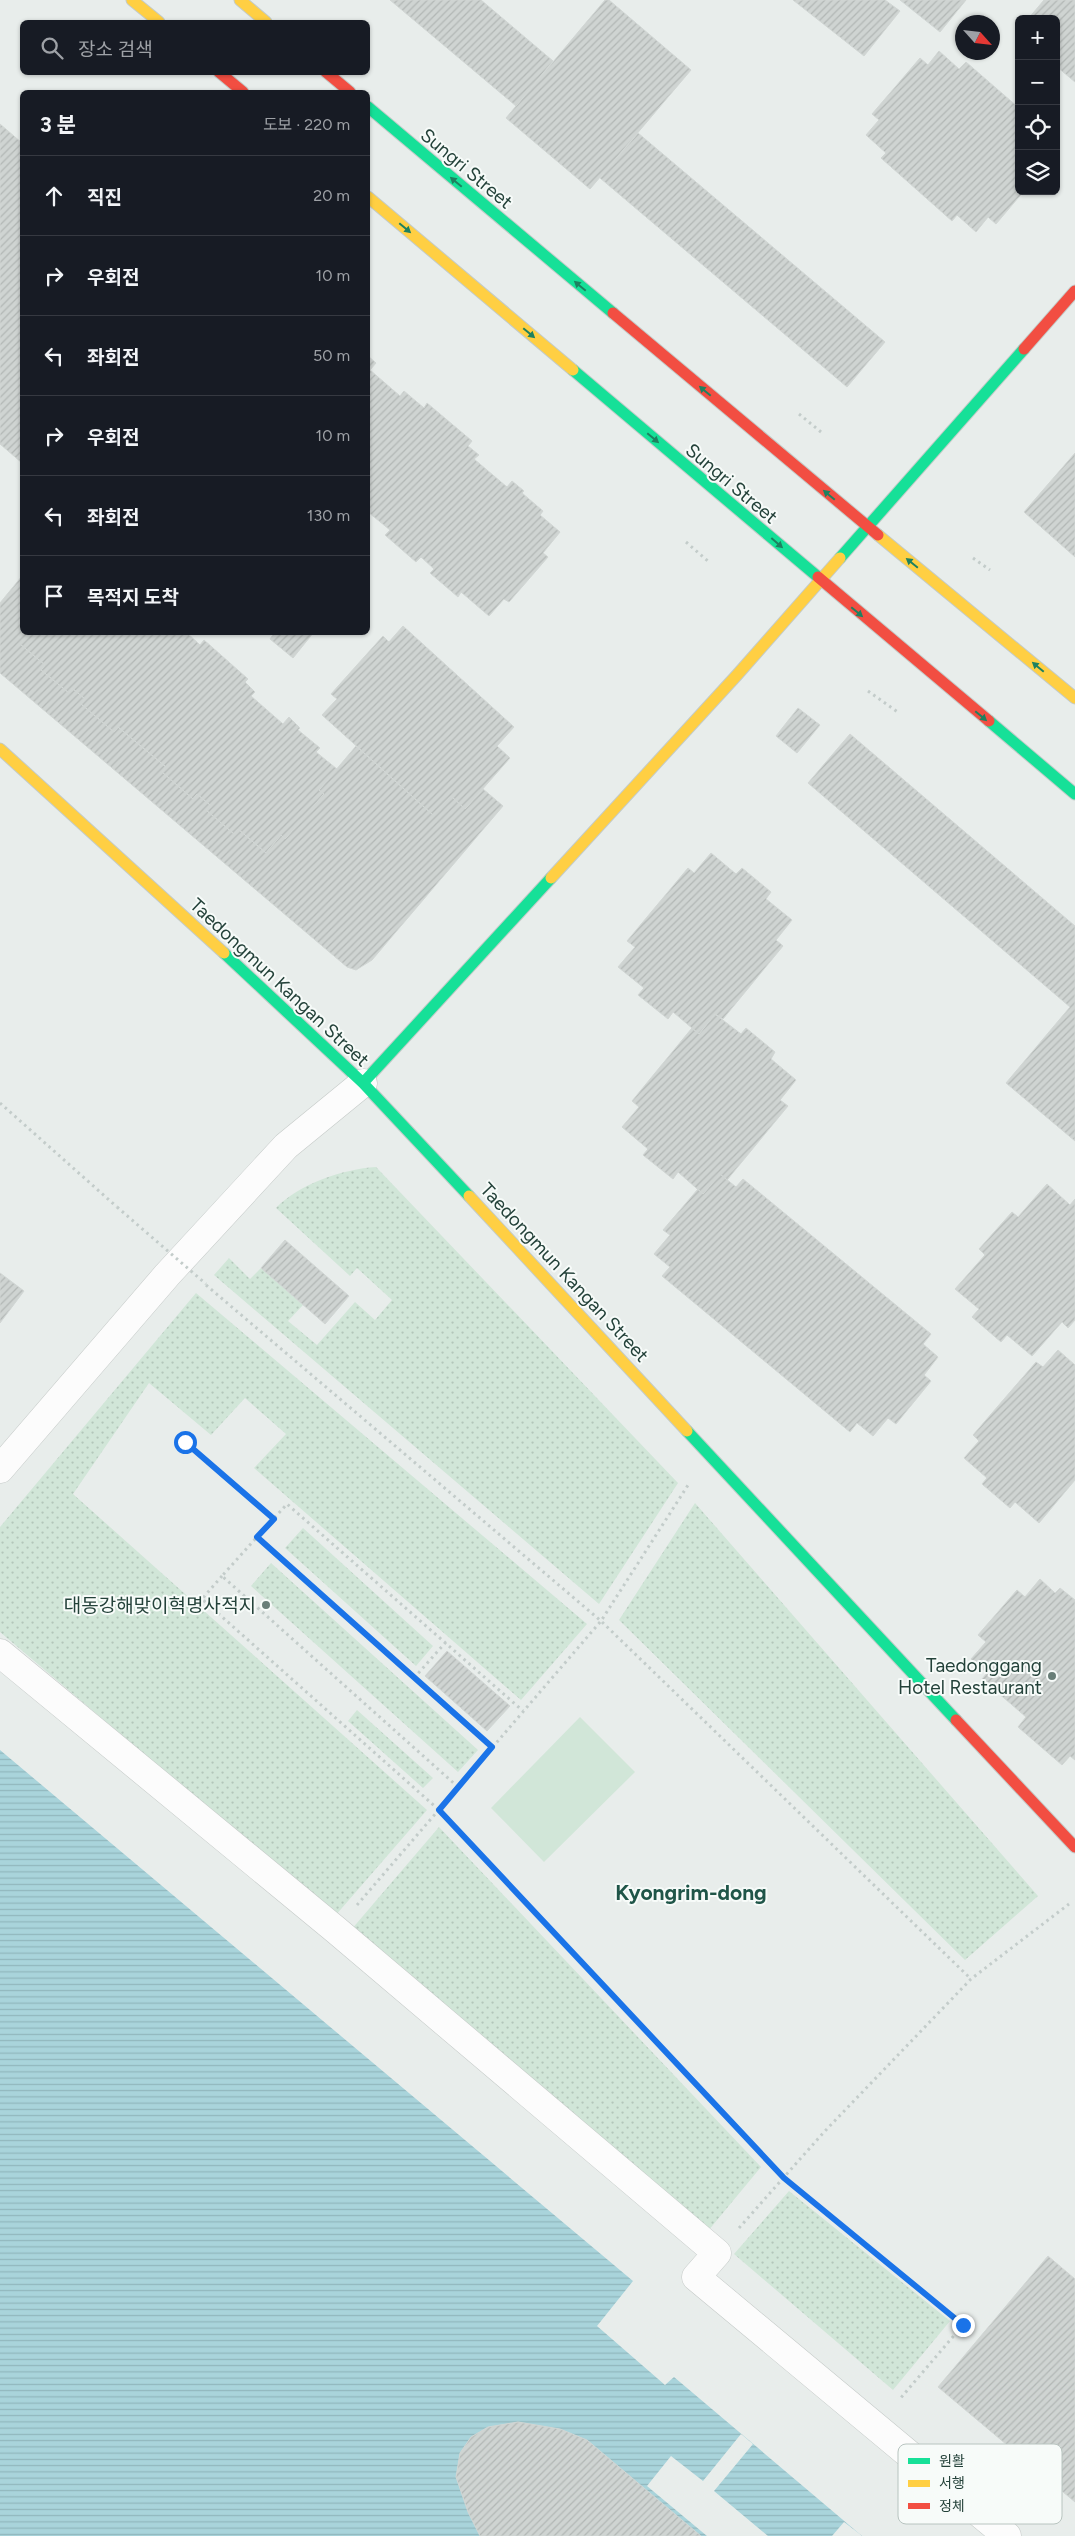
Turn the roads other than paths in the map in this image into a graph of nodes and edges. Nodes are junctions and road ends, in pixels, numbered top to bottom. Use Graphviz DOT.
graph roads {
  1 [pos="132,0"];
  2 [pos="240,0"];
  3 [pos="157,20"];
  4 [pos="264,20"];
  5 [pos="223,75"];
  6 [pos="330,75"];
  7 [pos="241,90"];
  8 [pos="348,90"];
  9 [pos="370,109"];
  10 [pos="370,199"];
  11 [pos="1075,291"];
  12 [pos="867,526"];
  13 [pos="820,580"];
  14 [pos="1075,698"];
  15 [pos="0,749"];
  16 [pos="1075,794"];
  17 [pos="363,1083"];
  18 [pos="0,1469"];
  19 [pos="0,1653"];
  20 [pos="1075,1847"];
  21 [pos="898,2445"];
  22 [pos="993,2524"];
  23 [pos="1007,2536"];
  1 -- 3 [label="street"];
  2 -- 4 [label="street"];
  5 -- 7 [label="street"];
  6 -- 8 [label="street"];
  12 -- 9 [label="street, Sungri Street, one-way"];
  10 -- 13 [label="street, Sungri Street, one-way"];
  11 -- 12 [label="street"];
  12 -- 13 [label="street"];
  14 -- 12 [label="street, Sungri Street, one-way"];
  13 -- 16 [label="street, Sungri Street, one-way"];
  13 -- 17 [label="street"];
  15 -- 17 [label="street, Taedongmun Kangan Street"];
  17 -- 18 [label="street"];
  17 -- 20 [label="street, Taedongmun Kangan Street"];
  19 -- 21 [label="street"];
  22 -- 23 [label="street"];
}
